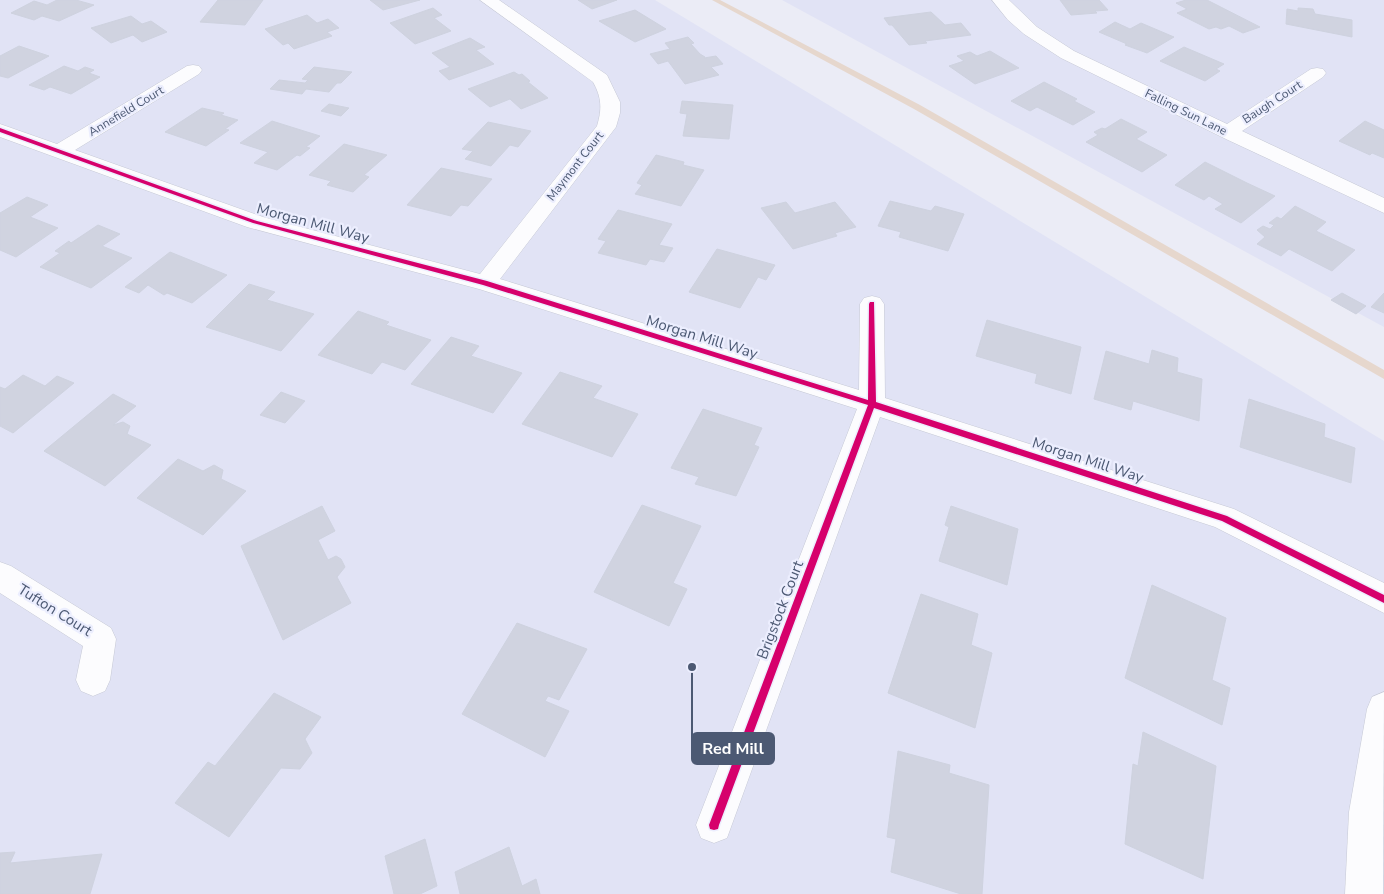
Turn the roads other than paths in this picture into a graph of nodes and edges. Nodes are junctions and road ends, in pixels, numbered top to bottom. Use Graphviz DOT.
graph roads {
  1 [pos="488,0"];
  2 [pos="1000,0"];
  3 [pos="193,70"];
  4 [pos="1317,73"];
  5 [pos="0,130"];
  6 [pos="1228,132"];
  7 [pos="58,152"];
  8 [pos="1384,206"];
  9 [pos="485,283"];
  10 [pos="872,304"];
  11 [pos="872,404"];
  12 [pos="0,576"];
  13 [pos="1384,599"];
  14 [pos="93,680"];
  15 [pos="1384,710"];
  16 [pos="1375,816"];
  17 [pos="714,825"];
  18 [pos="1364,894"];
  1 -- 9 [label="street, Maymont Court"];
  2 -- 6 [label="street, Falling Sun Lane"];
  3 -- 7 [label="street, Annefield Court"];
  4 -- 6 [label="street, Baugh Court"];
  5 -- 7 [label="street, Morgan Mill Way"];
  6 -- 8 [label="street, Falling Sun Lane"];
  7 -- 9 [label="street, Morgan Mill Way"];
  9 -- 11 [label="street, Morgan Mill Way"];
  10 -- 11 [label="street"];
  11 -- 13 [label="street, Morgan Mill Way"];
  11 -- 17 [label="street, Brigstock Court"];
  12 -- 14 [label="street, Tufton Court"];
  15 -- 16 [label="street"];
  16 -- 18 [label="street"];
}
